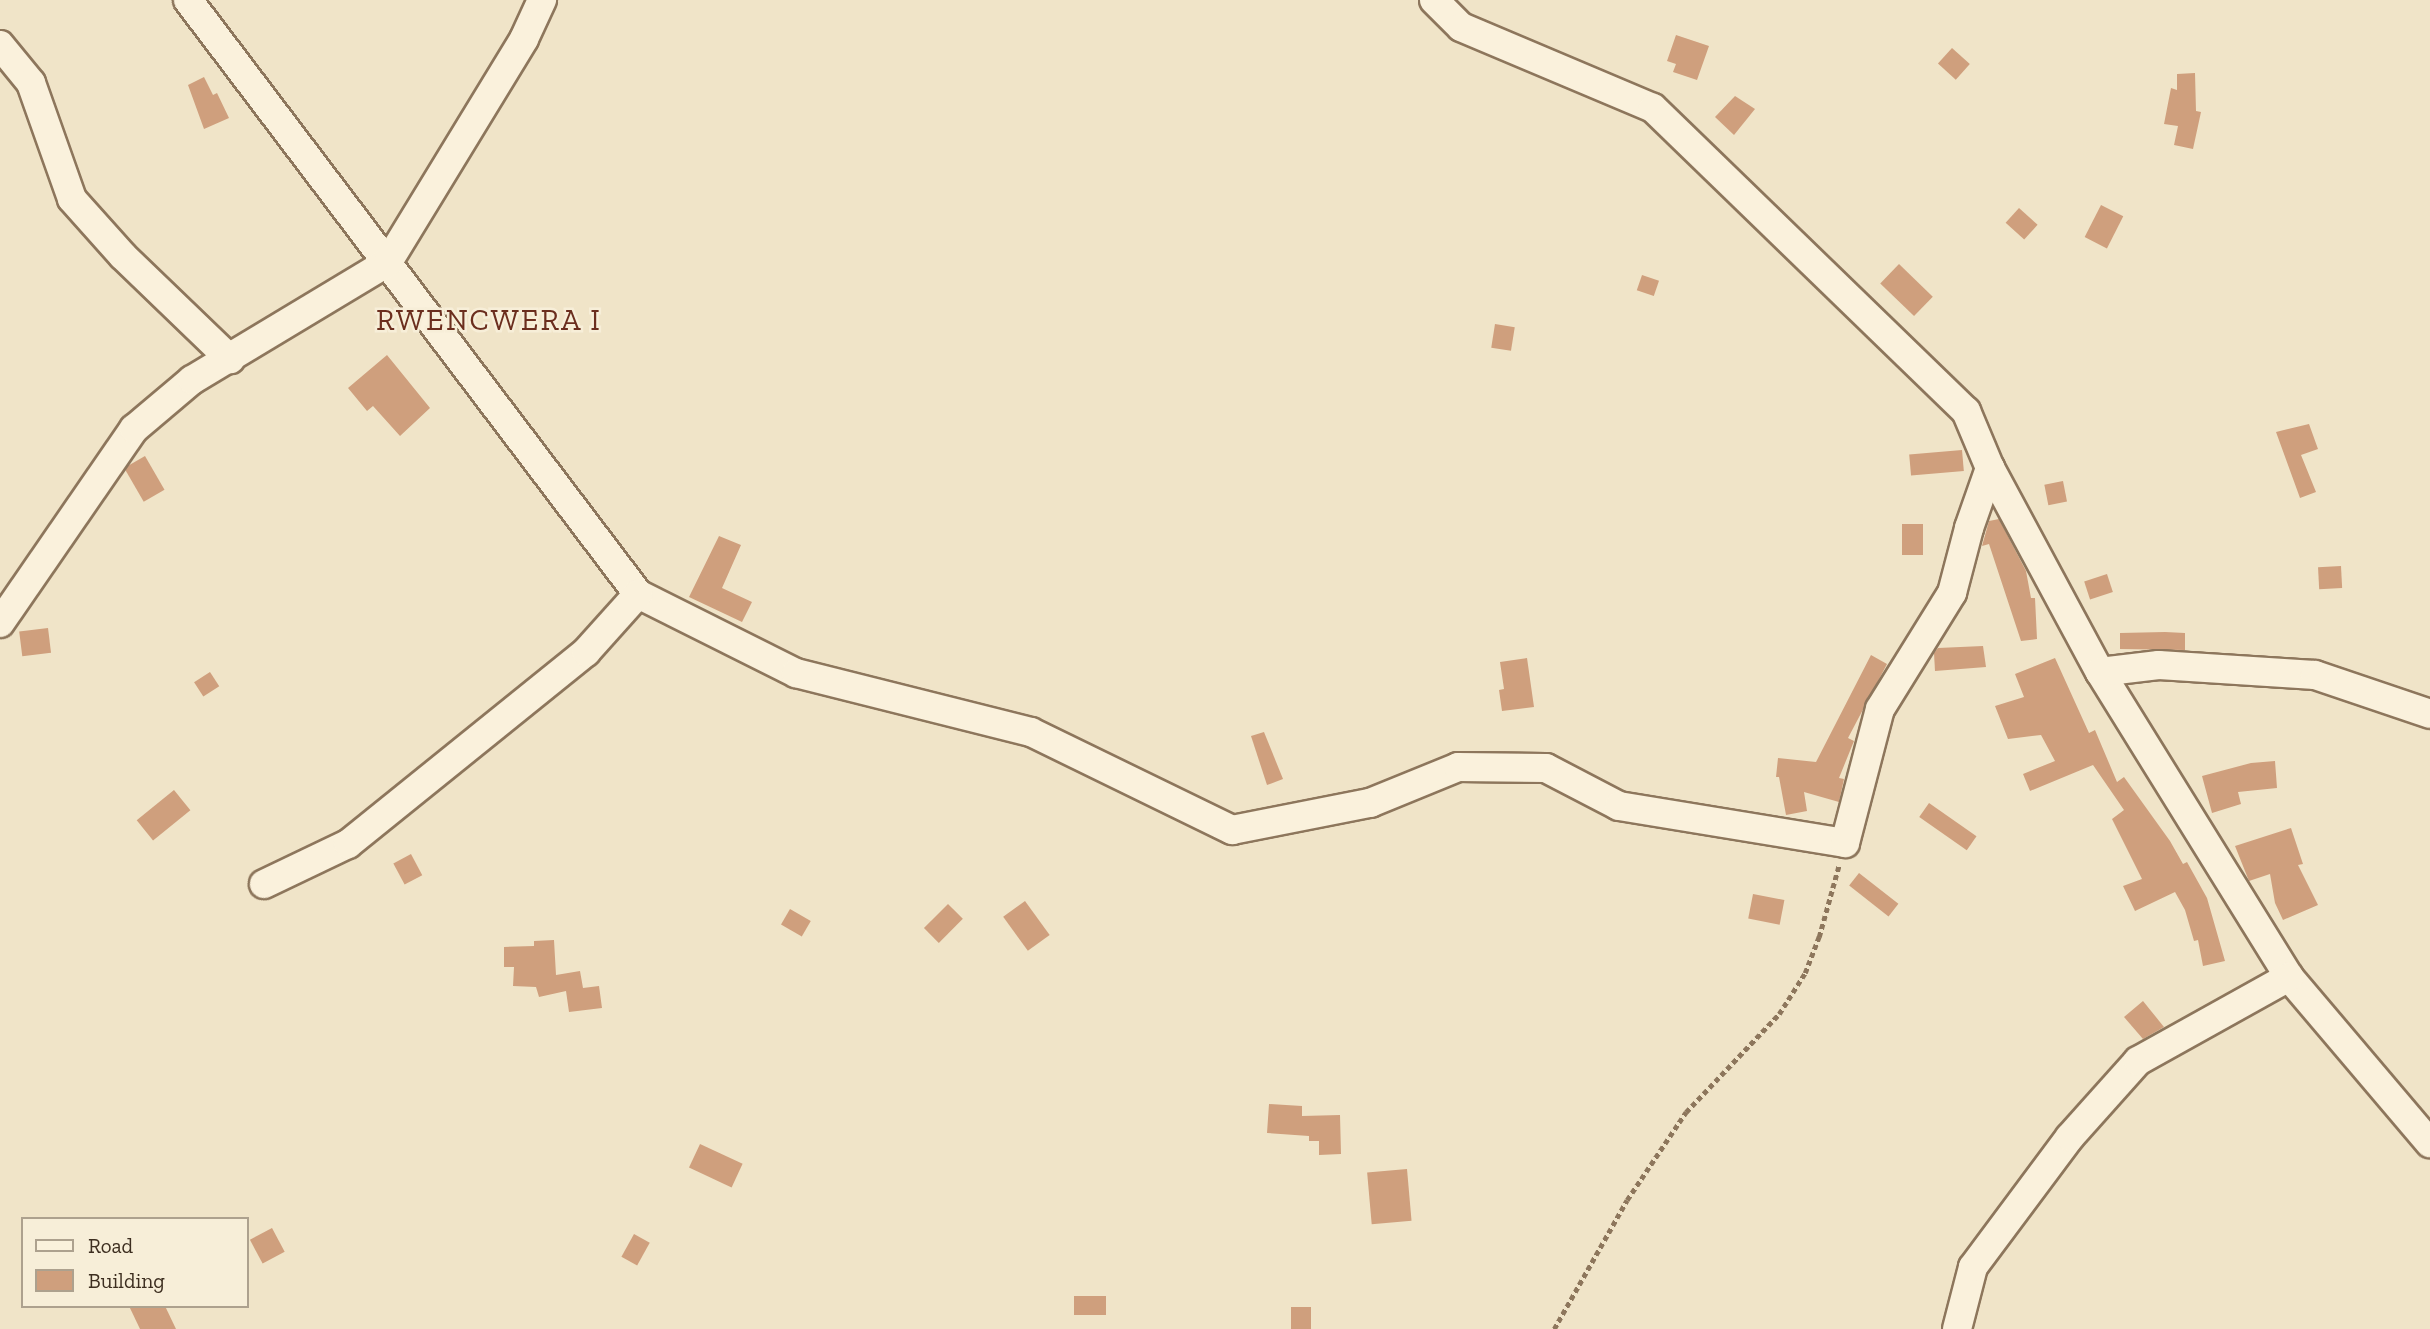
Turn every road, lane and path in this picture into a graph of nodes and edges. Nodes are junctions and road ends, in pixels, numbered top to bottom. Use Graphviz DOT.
graph roads {
  1 [pos="188,0"];
  2 [pos="542,0"];
  3 [pos="1434,0"];
  4 [pos="0,45"];
  5 [pos="388,262"];
  6 [pos="230,359"];
  7 [pos="1990,468"];
  8 [pos="638,594"];
  9 [pos="0,623"];
  10 [pos="2100,672"];
  11 [pos="2430,714"];
  12 [pos="1845,844"];
  13 [pos="264,884"];
  14 [pos="2289,977"];
  15 [pos="2430,1143"];
  16 [pos="1554,1329"];
  17 [pos="1957,1329"];
  1 -- 5 [label="street"];
  2 -- 5 [label="street"];
  3 -- 7 [label="street"];
  4 -- 6 [label="street"];
  5 -- 6 [label="street"];
  5 -- 8 [label="street"];
  6 -- 9 [label="street"];
  7 -- 10 [label="street"];
  7 -- 12 [label="street"];
  8 -- 12 [label="street"];
  8 -- 13 [label="street"];
  10 -- 11 [label="street"];
  10 -- 14 [label="street"];
  12 -- 16 [label="path"];
  14 -- 15 [label="street"];
  14 -- 17 [label="street"];
}
